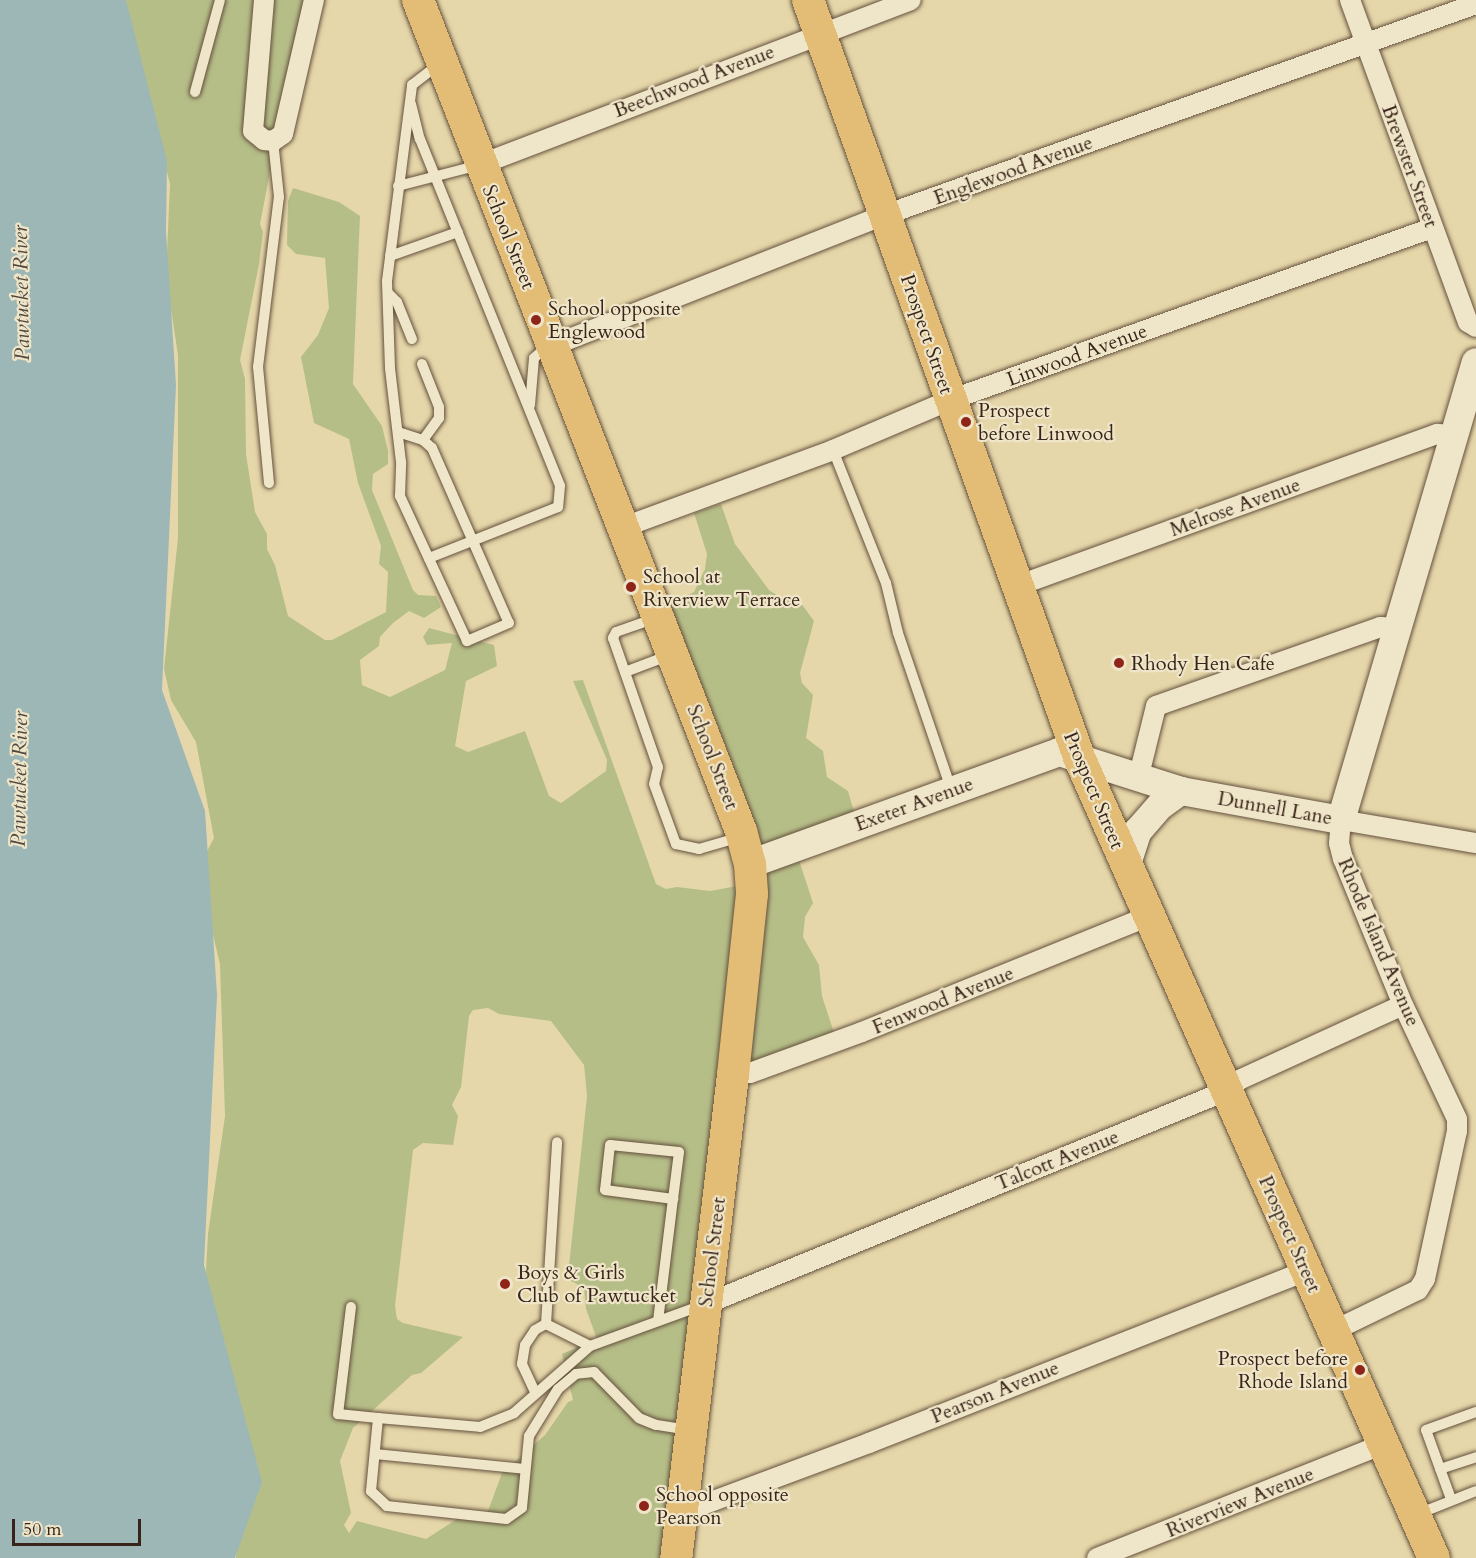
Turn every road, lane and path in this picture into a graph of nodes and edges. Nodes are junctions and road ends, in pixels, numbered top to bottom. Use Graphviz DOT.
graph roads {
  1 [pos="220,0"];
  2 [pos="264,0"];
  3 [pos="314,0"];
  4 [pos="418,0"];
  5 [pos="808,0"];
  6 [pos="911,0"];
  7 [pos="1350,0"];
  8 [pos="1476,4"];
  9 [pos="819,33"];
  10 [pos="1366,43"];
  11 [pos="441,62"];
  12 [pos="195,92"];
  13 [pos="409,99"];
  14 [pos="278,137"];
  15 [pos="479,165"];
  16 [pos="435,177"];
  17 [pos="398,186"];
  18 [pos="885,215"];
  19 [pos="1432,228"];
  20 [pos="458,232"];
  21 [pos="390,256"];
  22 [pos="388,293"];
  23 [pos="1476,327"];
  24 [pos="412,339"];
  25 [pos="552,342"];
  26 [pos="1476,362"];
  27 [pos="422,364"];
  28 [pos="950,400"];
  29 [pos="530,408"];
  30 [pos="398,432"];
  31 [pos="1457,435"];
  32 [pos="423,440"];
  33 [pos="833,450"];
  34 [pos="268,483"];
  35 [pos="624,527"];
  36 [pos="474,541"];
  37 [pos="429,558"];
  38 [pos="1014,586"];
  39 [pos="659,617"];
  40 [pos="1399,628"];
  41 [pos="673,654"];
  42 [pos="625,672"];
  43 [pos="1078,757"];
  44 [pos="1138,779"];
  45 [pos="951,789"];
  46 [pos="1181,791"];
  47 [pos="1341,820"];
  48 [pos="1476,843"];
  49 [pos="746,850"];
  50 [pos="1126,867"];
  51 [pos="1149,916"];
  52 [pos="1403,1005"];
  53 [pos="733,1075"];
  54 [pos="1226,1088"];
  55 [pos="558,1142"];
  56 [pos="673,1199"];
  57 [pos="1306,1271"];
  58 [pos="706,1304"];
  59 [pos="351,1306"];
  60 [pos="658,1321"];
  61 [pos="546,1324"];
  62 [pos="1333,1331"];
  63 [pos="590,1346"];
  64 [pos="535,1392"];
  65 [pos="1476,1412"];
  66 [pos="378,1418"];
  67 [pos="691,1430"];
  68 [pos="1383,1444"];
  69 [pos="375,1454"];
  70 [pos="1476,1457"];
  71 [pos="1440,1468"];
  72 [pos="524,1469"];
  73 [pos="1476,1491"];
  74 [pos="1451,1499"];
  75 [pos="682,1508"];
  76 [pos="1415,1516"];
  77 [pos="676,1558"];
  78 [pos="1097,1558"];
  79 [pos="1434,1558"];
  1 -- 12 [label="lane"];
  2 -- 14 [label="street"];
  3 -- 14 [label="street"];
  4 -- 11 [label="main road, School Street"];
  5 -- 9 [label="main road, Prospect Street"];
  6 -- 9 [label="street, Beechwood Avenue"];
  7 -- 10 [label="street, Brewster Street"];
  8 -- 10 [label="street, Englewood Avenue"];
  9 -- 15 [label="street, Beechwood Avenue"];
  9 -- 18 [label="main road, Prospect Street"];
  10 -- 18 [label="street, Englewood Avenue"];
  10 -- 19 [label="street, Brewster Street"];
  11 -- 13 [label="lane"];
  11 -- 15 [label="main road, School Street"];
  13 -- 16 [label="lane"];
  13 -- 17 [label="lane"];
  14 -- 34 [label="lane"];
  15 -- 16 [label="lane"];
  15 -- 25 [label="main road, School Street"];
  16 -- 17 [label="lane"];
  16 -- 20 [label="lane"];
  17 -- 21 [label="lane"];
  18 -- 25 [label="street, Englewood Avenue"];
  18 -- 28 [label="main road, Prospect Street"];
  19 -- 23 [label="street, Brewster Street"];
  19 -- 28 [label="street, Linwood Avenue"];
  20 -- 21 [label="lane"];
  20 -- 29 [label="lane"];
  21 -- 22 [label="lane"];
  22 -- 24 [label="lane"];
  22 -- 30 [label="lane"];
  25 -- 29 [label="lane"];
  25 -- 35 [label="main road, School Street"];
  26 -- 31 [label="street, Rhode Island Avenue"];
  27 -- 32 [label="lane"];
  28 -- 33 [label="street, Linwood Avenue"];
  28 -- 38 [label="main road, Prospect Street"];
  29 -- 36 [label="lane"];
  30 -- 32 [label="lane"];
  30 -- 37 [label="lane"];
  31 -- 38 [label="street, Melrose Avenue"];
  31 -- 40 [label="street, Rhode Island Avenue"];
  32 -- 36 [label="lane"];
  33 -- 35 [label="street, Linwood Avenue"];
  33 -- 45 [label="lane"];
  35 -- 39 [label="main road, School Street"];
  36 -- 37 [label="lane"];
  36 -- 37 [label="lane"];
  38 -- 43 [label="main road, Prospect Street"];
  39 -- 41 [label="main road, School Street"];
  39 -- 42 [label="lane"];
  40 -- 44 [label="street"];
  40 -- 47 [label="street, Rhode Island Avenue"];
  41 -- 42 [label="lane"];
  41 -- 49 [label="main road, School Street"];
  42 -- 49 [label="lane"];
  43 -- 44 [label="street, Dunnell Lane"];
  43 -- 45 [label="street, Exeter Avenue"];
  43 -- 50 [label="main road, Prospect Street"];
  44 -- 46 [label="street, Dunnell Lane"];
  45 -- 49 [label="street, Exeter Avenue"];
  46 -- 47 [label="street, Dunnell Lane"];
  46 -- 50 [label="street"];
  47 -- 48 [label="street, Dunnell Lane"];
  47 -- 52 [label="street, Rhode Island Avenue"];
  49 -- 53 [label="main road, School Street"];
  50 -- 51 [label="main road, Prospect Street"];
  51 -- 53 [label="street, Fenwood Avenue"];
  51 -- 54 [label="main road, Prospect Street"];
  52 -- 54 [label="street, Talcott Avenue"];
  52 -- 62 [label="street, Rhode Island Avenue"];
  53 -- 58 [label="main road, School Street"];
  54 -- 57 [label="main road, Prospect Street"];
  54 -- 58 [label="street, Talcott Avenue"];
  55 -- 61 [label="lane"];
  56 -- 56 [label="lane"];
  56 -- 60 [label="lane"];
  57 -- 62 [label="main road, Prospect Street"];
  57 -- 75 [label="street, Pearson Avenue"];
  58 -- 60 [label="lane"];
  58 -- 67 [label="main road, School Street"];
  59 -- 66 [label="lane"];
  60 -- 63 [label="lane"];
  61 -- 63 [label="lane"];
  61 -- 64 [label="lane"];
  62 -- 68 [label="main road, Prospect Street"];
  63 -- 64 [label="lane"];
  64 -- 66 [label="lane"];
  65 -- 71 [label="lane"];
  66 -- 69 [label="lane"];
  67 -- 72 [label="lane"];
  67 -- 75 [label="main road, School Street"];
  68 -- 76 [label="main road, Prospect Street"];
  68 -- 78 [label="street, Riverview Avenue"];
  69 -- 72 [label="lane"];
  69 -- 72 [label="lane"];
  70 -- 71 [label="lane"];
  71 -- 74 [label="lane"];
  73 -- 74 [label="lane"];
  74 -- 76 [label="lane"];
  75 -- 77 [label="main road, School Street"];
  76 -- 79 [label="main road, Prospect Street"];
}
